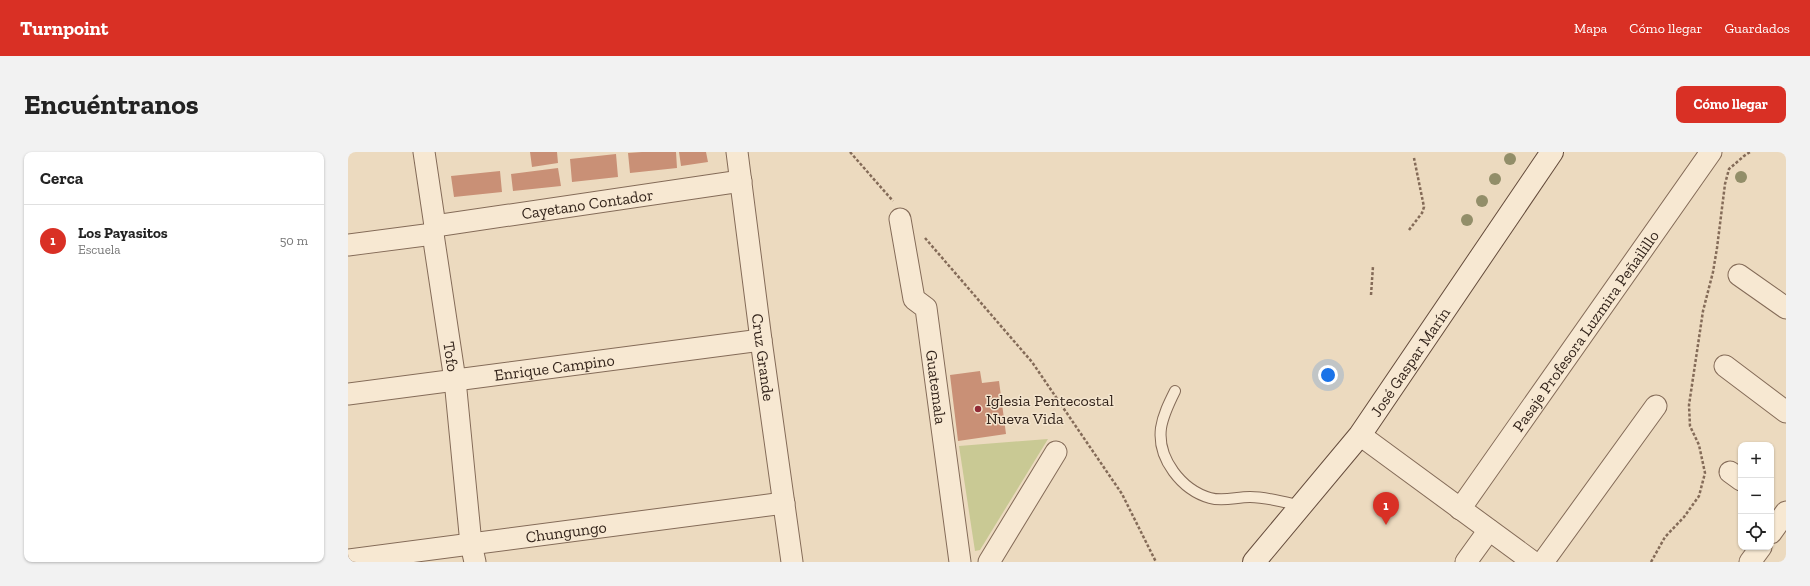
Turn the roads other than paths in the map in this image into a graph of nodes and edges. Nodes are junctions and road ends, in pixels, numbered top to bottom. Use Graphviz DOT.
graph roads {
  1 [pos="424,152"];
  2 [pos="737,152"];
  3 [pos="1552,152"];
  4 [pos="1711,152"];
  5 [pos="741,181"];
  6 [pos="898,212"];
  7 [pos="434,230"];
  8 [pos="348,245"];
  9 [pos="1739,275"];
  10 [pos="1786,308"];
  11 [pos="761,340"];
  12 [pos="1725,366"];
  13 [pos="455,380"];
  14 [pos="1175,391"];
  15 [pos="348,394"];
  16 [pos="1656,406"];
  17 [pos="1786,412"];
  18 [pos="1360,435"];
  19 [pos="1056,452"];
  20 [pos="784,503"];
  21 [pos="1301,506"];
  22 [pos="1460,509"];
  23 [pos="1489,530"];
  24 [pos="1759,550"];
  25 [pos="473,553"];
  26 [pos="348,560"];
  27 [pos="792,562"];
  28 [pos="960,562"];
  29 [pos="989,562"];
  30 [pos="1254,562"];
  31 [pos="1466,562"];
  32 [pos="1533,562"];
  33 [pos="1543,562"];
  34 [pos="1750,562"];
  1 -- 7 [label="street, Tofo"];
  2 -- 5 [label="street, Cruz Grande"];
  3 -- 18 [label="street, José Gaspar Marín"];
  4 -- 22 [label="street, Pasaje Profesora Luzmira Peñailillo"];
  5 -- 7 [label="street, Cayetano Contador"];
  5 -- 11 [label="street, Cruz Grande"];
  6 -- 28 [label="street, Guatemala"];
  7 -- 8 [label="street, Cayetano Contador"];
  7 -- 13 [label="street, Tofo"];
  9 -- 10 [label="street"];
  11 -- 13 [label="street, Enrique Campino"];
  11 -- 20 [label="street, Cruz Grande"];
  12 -- 17 [label="street"];
  13 -- 15 [label="street, Enrique Campino"];
  13 -- 25 [label="street, Tofo"];
  14 -- 21 [label="lane"];
  16 -- 33 [label="street"];
  18 -- 21 [label="street, José Gaspar Marín"];
  18 -- 22 [label="street"];
  19 -- 29 [label="street"];
  20 -- 25 [label="street, Chungungo"];
  20 -- 27 [label="street, Cruz Grande"];
  21 -- 30 [label="street, José Gaspar Marín"];
  22 -- 23 [label="street"];
  23 -- 31 [label="street"];
  23 -- 32 [label="street"];
  24 -- 34 [label="street"];
  25 -- 26 [label="street, Chungungo"];
}
